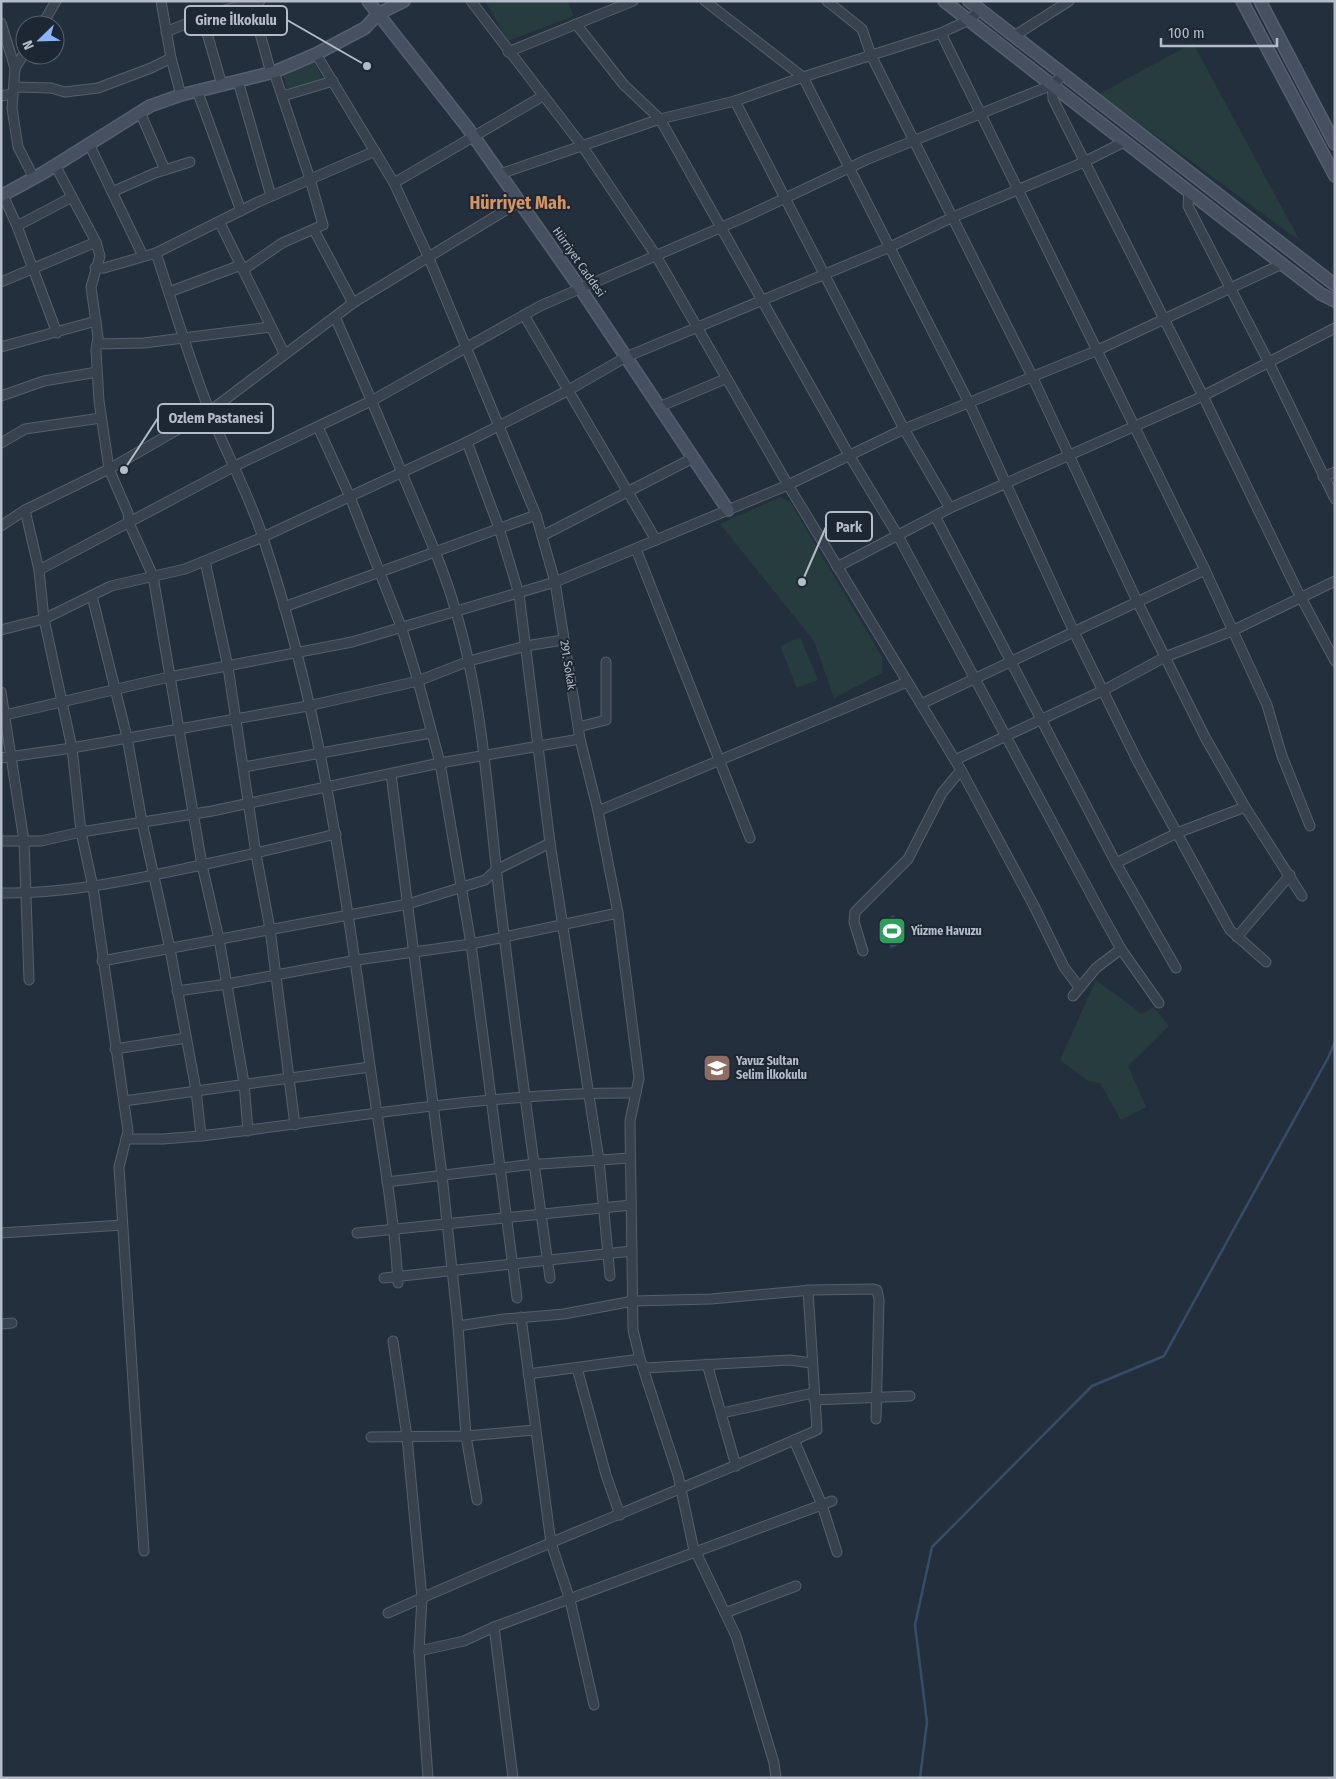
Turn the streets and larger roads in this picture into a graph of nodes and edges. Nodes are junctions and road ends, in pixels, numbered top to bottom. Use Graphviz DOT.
graph roads {
  1 [pos="56,1"];
  2 [pos="161,1"];
  3 [pos="368,1"];
  4 [pos="404,1"];
  5 [pos="470,1"];
  6 [pos="633,1"];
  7 [pos="705,1"];
  8 [pos="827,1"];
  9 [pos="944,1"];
  10 [pos="969,1"];
  11 [pos="1069,1"];
  12 [pos="1242,1"];
  13 [pos="1260,1"];
  14 [pos="255,2"];
  15 [pos="980,10"];
  16 [pos="378,14"];
  17 [pos="48,15"];
  18 [pos="202,16"];
  19 [pos="969,20"];
  20 [pos="1,23"];
  21 [pos="576,24"];
  22 [pos="166,32"];
  23 [pos="941,33"];
  24 [pos="1014,36"];
  25 [pos="4,40"];
  26 [pos="508,52"];
  27 [pos="316,54"];
  28 [pos="871,55"];
  29 [pos="171,58"];
  30 [pos="17,65"];
  31 [pos="15,68"];
  32 [pos="272,72"];
  33 [pos="1064,74"];
  34 [pos="803,77"];
  35 [pos="238,81"];
  36 [pos="333,81"];
  37 [pos="1052,84"];
  38 [pos="222,85"];
  39 [pos="14,90"];
  40 [pos="197,90"];
  41 [pos="181,95"];
  42 [pos="1,96"];
  43 [pos="283,96"];
  44 [pos="543,96"];
  45 [pos="735,101"];
  46 [pos="140,112"];
  47 [pos="979,113"];
  48 [pos="660,120"];
  49 [pos="474,137"];
  50 [pos="916,140"];
  51 [pos="1124,142"];
  52 [pos="89,144"];
  53 [pos="1335,144"];
  54 [pos="583,147"];
  55 [pos="375,151"];
  56 [pos="190,162"];
  57 [pos="1084,162"];
  58 [pos="55,165"];
  59 [pos="849,168"];
  60 [pos="166,170"];
  61 [pos="500,174"];
  62 [pos="1335,176"];
  63 [pos="34,178"];
  64 [pos="310,179"];
  65 [pos="394,183"];
  66 [pos="1020,190"];
  67 [pos="1189,190"];
  68 [pos="112,192"];
  69 [pos="2,195"];
  70 [pos="272,196"];
  71 [pos="72,197"];
  72 [pos="786,198"];
  73 [pos="519,202"];
  74 [pos="241,211"];
  75 [pos="953,218"];
  76 [pos="220,222"];
  77 [pos="17,226"];
  78 [pos="721,227"];
  79 [pos="314,230"];
  80 [pos="96,242"];
  81 [pos="890,247"];
  82 [pos="156,253"];
  83 [pos="655,254"];
  84 [pos="143,256"];
  85 [pos="428,256"];
  86 [pos="1282,264"];
  87 [pos="33,267"];
  88 [pos="242,267"];
  89 [pos="95,268"];
  90 [pos="824,275"];
  91 [pos="1,282"];
  92 [pos="1335,285"];
  93 [pos="580,288"];
  94 [pos="1230,289"];
  95 [pos="169,292"];
  96 [pos="762,300"];
  97 [pos="1335,301"];
  98 [pos="354,303"];
  99 [pos="524,315"];
  100 [pos="335,317"];
  101 [pos="1164,319"];
  102 [pos="96,321"];
  103 [pos="271,327"];
  104 [pos="696,328"];
  105 [pos="1335,328"];
  106 [pos="57,333"];
  107 [pos="185,339"];
  108 [pos="97,344"];
  109 [pos="1,347"];
  110 [pos="467,348"];
  111 [pos="1098,350"];
  112 [pos="284,353"];
  113 [pos="626,357"];
  114 [pos="1269,363"];
  115 [pos="97,372"];
  116 [pos="1032,376"];
  117 [pos="725,379"];
  118 [pos="567,391"];
  119 [pos="1,396"];
  120 [pos="1203,396"];
  121 [pos="373,400"];
  122 [pos="969,403"];
  123 [pos="659,407"];
  124 [pos="210,412"];
  125 [pos="101,418"];
  126 [pos="497,426"];
  127 [pos="318,427"];
  128 [pos="1135,428"];
  129 [pos="904,429"];
  130 [pos="466,442"];
  131 [pos="1,443"];
  132 [pos="849,454"];
  133 [pos="1071,456"];
  134 [pos="693,458"];
  135 [pos="235,466"];
  136 [pos="109,469"];
  137 [pos="1335,472"];
  138 [pos="402,474"];
  139 [pos="1323,477"];
  140 [pos="788,485"];
  141 [pos="1005,485"];
  142 [pos="629,491"];
  143 [pos="350,497"];
  144 [pos="1335,499"];
  145 [pos="950,508"];
  146 [pos="25,510"];
  147 [pos="728,510"];
  148 [pos="536,515"];
  149 [pos="935,516"];
  150 [pos="129,523"];
  151 [pos="1,526"];
  152 [pos="499,528"];
  153 [pos="897,534"];
  154 [pos="263,536"];
  155 [pos="542,536"];
  156 [pos="656,540"];
  157 [pos="636,549"];
  158 [pos="436,550"];
  159 [pos="205,561"];
  160 [pos="837,567"];
  161 [pos="39,570"];
  162 [pos="1205,570"];
  163 [pos="380,572"];
  164 [pos="152,576"];
  165 [pos="1335,580"];
  166 [pos="556,582"];
  167 [pos="519,594"];
  168 [pos="92,596"];
  169 [pos="1300,596"];
  170 [pos="1137,601"];
  171 [pos="284,607"];
  172 [pos="457,612"];
  173 [pos="44,619"];
  174 [pos="402,629"];
  175 [pos="1,630"];
  176 [pos="1232,631"];
  177 [pos="1074,632"];
  178 [pos="563,640"];
  179 [pos="526,646"];
  180 [pos="298,653"];
  181 [pos="1165,658"];
  182 [pos="469,661"];
  183 [pos="1010,661"];
  184 [pos="1335,661"];
  185 [pos="606,662"];
  186 [pos="228,667"];
  187 [pos="169,677"];
  188 [pos="975,678"];
  189 [pos="418,681"];
  190 [pos="907,682"];
  191 [pos="116,690"];
  192 [pos="1104,690"];
  193 [pos="1,692"];
  194 [pos="61,703"];
  195 [pos="921,704"];
  196 [pos="308,706"];
  197 [pos="4,716"];
  198 [pos="236,718"];
  199 [pos="1040,721"];
  200 [pos="180,727"];
  201 [pos="578,727"];
  202 [pos="431,733"];
  203 [pos="1005,734"];
  204 [pos="127,737"];
  205 [pos="580,739"];
  206 [pos="538,747"];
  207 [pos="72,748"];
  208 [pos="320,752"];
  209 [pos="484,756"];
  210 [pos="13,757"];
  211 [pos="1,758"];
  212 [pos="718,760"];
  213 [pos="955,760"];
  214 [pos="440,763"];
  215 [pos="244,768"];
  216 [pos="961,770"];
  217 [pos="391,774"];
  218 [pos="328,788"];
  219 [pos="248,803"];
  220 [pos="1245,807"];
  221 [pos="598,811"];
  222 [pos="194,814"];
  223 [pos="142,822"];
  224 [pos="1310,826"];
  225 [pos="81,832"];
  226 [pos="1177,833"];
  227 [pos="336,834"];
  228 [pos="750,838"];
  229 [pos="1,841"];
  230 [pos="24,841"];
  231 [pos="550,843"];
  232 [pos="256,854"];
  233 [pos="1116,862"];
  234 [pos="202,865"];
  235 [pos="496,870"];
  236 [pos="154,875"];
  237 [pos="1290,875"];
  238 [pos="93,887"];
  239 [pos="461,888"];
  240 [pos="1,893"];
  241 [pos="28,893"];
  242 [pos="1302,896"];
  243 [pos="408,904"];
  244 [pos="618,914"];
  245 [pos="349,916"];
  246 [pos="564,924"];
  247 [pos="270,930"];
  248 [pos="504,935"];
  249 [pos="1237,937"];
  250 [pos="219,939"];
  251 [pos="471,944"];
  252 [pos="170,949"];
  253 [pos="1121,949"];
  254 [pos="863,951"];
  255 [pos="414,952"];
  256 [pos="357,960"];
  257 [pos="102,961"];
  258 [pos="1266,962"];
  259 [pos="1176,968"];
  260 [pos="277,976"];
  261 [pos="29,980"];
  262 [pos="227,984"];
  263 [pos="1079,986"];
  264 [pos="178,991"];
  265 [pos="1073,996"];
  266 [pos="1159,1003"];
  267 [pos="186,1038"];
  268 [pos="116,1048"];
  269 [pos="370,1067"];
  270 [pos="290,1077"];
  271 [pos="244,1083"];
  272 [pos="196,1090"];
  273 [pos="589,1092"];
  274 [pos="636,1093"];
  275 [pos="525,1097"];
  276 [pos="490,1099"];
  277 [pos="124,1101"];
  278 [pos="434,1104"];
  279 [pos="378,1112"];
  280 [pos="295,1125"];
  281 [pos="248,1131"];
  282 [pos="201,1136"];
  283 [pos="126,1139"];
  284 [pos="630,1158"];
  285 [pos="599,1160"];
  286 [pos="534,1165"];
  287 [pos="500,1168"];
  288 [pos="442,1175"];
  289 [pos="387,1182"];
  290 [pos="631,1205"];
  291 [pos="603,1206"];
  292 [pos="541,1215"];
  293 [pos="507,1218"];
  294 [pos="447,1224"];
  295 [pos="122,1225"];
  296 [pos="394,1230"];
  297 [pos="357,1232"];
  298 [pos="1,1233"];
  299 [pos="632,1252"];
  300 [pos="608,1253"];
  301 [pos="547,1260"];
  302 [pos="513,1264"];
  303 [pos="452,1270"];
  304 [pos="610,1276"];
  305 [pos="384,1278"];
  306 [pos="550,1278"];
  307 [pos="398,1280"];
  308 [pos="808,1290"];
  309 [pos="518,1298"];
  310 [pos="633,1301"];
  311 [pos="521,1317"];
  312 [pos="12,1323"];
  313 [pos="1,1324"];
  314 [pos="458,1326"];
  315 [pos="393,1341"];
  316 [pos="642,1363"];
  317 [pos="811,1363"];
  318 [pos="707,1364"];
  319 [pos="577,1368"];
  320 [pos="528,1374"];
  321 [pos="813,1396"];
  322 [pos="910,1396"];
  323 [pos="877,1398"];
  324 [pos="722,1413"];
  325 [pos="876,1419"];
  326 [pos="535,1430"];
  327 [pos="466,1436"];
  328 [pos="371,1437"];
  329 [pos="407,1437"];
  330 [pos="794,1440"];
  331 [pos="736,1466"];
  332 [pos="680,1489"];
  333 [pos="478,1500"];
  334 [pos="832,1501"];
  335 [pos="822,1505"];
  336 [pos="620,1515"];
  337 [pos="551,1544"];
  338 [pos="144,1551"];
  339 [pos="697,1552"];
  340 [pos="838,1552"];
  341 [pos="796,1586"];
  342 [pos="422,1598"];
  343 [pos="570,1600"];
  344 [pos="388,1613"];
  345 [pos="725,1613"];
  346 [pos="494,1628"];
  347 [pos="419,1651"];
  348 [pos="594,1705"];
  349 [pos="428,1778"];
  350 [pos="513,1778"];
  351 [pos="776,1778"];
  1 -- 17 [label="street"];
  2 -- 22 [label="street"];
  3 -- 16 [label="street, Hürriyet Caddesi"];
  4 -- 16 [label="street"];
  5 -- 26 [label="street"];
  6 -- 21 [label="street"];
  7 -- 34 [label="street"];
  8 -- 28 [label="street"];
  9 -- 19 [label="street"];
  10 -- 15 [label="street"];
  11 -- 24 [label="street"];
  12 -- 62 [label="street"];
  13 -- 53 [label="street"];
  14 -- 18 [label="street"];
  14 -- 32 [label="street"];
  15 -- 19 [label="street"];
  15 -- 24 [label="street"];
  16 -- 27 [label="street"];
  16 -- 49 [label="street, Hürriyet Caddesi"];
  18 -- 22 [label="street"];
  18 -- 38 [label="street"];
  19 -- 23 [label="street"];
  19 -- 37 [label="street"];
  20 -- 25 [label="street"];
  21 -- 26 [label="street"];
  21 -- 48 [label="street"];
  22 -- 29 [label="street"];
  23 -- 28 [label="street"];
  23 -- 47 [label="street"];
  24 -- 33 [label="street"];
  25 -- 31 [label="street"];
  26 -- 44 [label="street"];
  27 -- 32 [label="street"];
  27 -- 36 [label="street, 291. Sokak"];
  28 -- 34 [label="street"];
  28 -- 50 [label="street"];
  29 -- 39 [label="street"];
  29 -- 41 [label="street"];
  30 -- 31 [label="street"];
  31 -- 39 [label="street"];
  32 -- 35 [label="street"];
  32 -- 43 [label="street"];
  33 -- 37 [label="street"];
  33 -- 92 [label="street"];
  34 -- 45 [label="street"];
  34 -- 59 [label="street"];
  35 -- 38 [label="street"];
  35 -- 70 [label="street"];
  36 -- 43 [label="street"];
  36 -- 55 [label="street, 291. Sokak"];
  37 -- 47 [label="street"];
  37 -- 51 [label="street"];
  37 -- 57 [label="street"];
  38 -- 40 [label="street"];
  39 -- 42 [label="street"];
  39 -- 63 [label="street"];
  40 -- 41 [label="street"];
  40 -- 74 [label="street"];
  41 -- 46 [label="street"];
  43 -- 64 [label="street"];
  44 -- 49 [label="street"];
  44 -- 54 [label="street"];
  45 -- 48 [label="street"];
  45 -- 72 [label="street"];
  46 -- 52 [label="street"];
  46 -- 60 [label="street"];
  47 -- 50 [label="street"];
  47 -- 66 [label="street"];
  48 -- 54 [label="street"];
  48 -- 78 [label="street"];
  49 -- 61 [label="street, Hürriyet Caddesi"];
  49 -- 65 [label="street"];
  50 -- 59 [label="street"];
  50 -- 75 [label="street"];
  51 -- 57 [label="street"];
  51 -- 67 [label="street"];
  52 -- 58 [label="street"];
  52 -- 68 [label="street"];
  54 -- 61 [label="street"];
  54 -- 83 [label="street"];
  55 -- 64 [label="street"];
  55 -- 65 [label="street, 291. Sokak"];
  56 -- 60 [label="street"];
  57 -- 66 [label="street"];
  57 -- 101 [label="street"];
  58 -- 63 [label="street"];
  58 -- 71 [label="street"];
  59 -- 72 [label="street"];
  59 -- 81 [label="street"];
  60 -- 68 [label="street"];
  61 -- 73 [label="street, Hürriyet Caddesi"];
  63 -- 69 [label="street"];
  64 -- 70 [label="street"];
  64 -- 79 [label="street"];
  65 -- 85 [label="street, 291. Sokak"];
  66 -- 75 [label="street"];
  66 -- 111 [label="street"];
  67 -- 86 [label="street"];
  67 -- 94 [label="street"];
  68 -- 84 [label="street"];
  69 -- 77 [label="street"];
  70 -- 74 [label="street"];
  71 -- 77 [label="street"];
  71 -- 80 [label="street"];
  72 -- 78 [label="street"];
  72 -- 90 [label="street"];
  73 -- 85 [label="street"];
  73 -- 93 [label="street, Hürriyet Caddesi"];
  74 -- 76 [label="street"];
  75 -- 81 [label="street"];
  75 -- 116 [label="street"];
  76 -- 82 [label="street"];
  76 -- 88 [label="street"];
  77 -- 87 [label="street"];
  78 -- 83 [label="street"];
  78 -- 96 [label="street"];
  79 -- 88 [label="street"];
  79 -- 98 [label="street"];
  80 -- 87 [label="street"];
  80 -- 89 [label="street"];
  81 -- 90 [label="street"];
  81 -- 122 [label="street"];
  82 -- 84 [label="street"];
  82 -- 95 [label="street"];
  83 -- 93 [label="street"];
  83 -- 104 [label="street"];
  84 -- 89 [label="street"];
  85 -- 98 [label="street"];
  85 -- 110 [label="street, 291. Sokak"];
  86 -- 94 [label="street"];
  86 -- 97 [label="street"];
  87 -- 91 [label="street"];
  87 -- 106 [label="street"];
  88 -- 95 [label="street"];
  88 -- 103 [label="street"];
  89 -- 102 [label="street"];
  90 -- 96 [label="street"];
  90 -- 129 [label="street"];
  93 -- 99 [label="street"];
  93 -- 113 [label="street, Hürriyet Caddesi"];
  94 -- 101 [label="street"];
  94 -- 114 [label="street"];
  95 -- 107 [label="street"];
  96 -- 104 [label="street"];
  96 -- 132 [label="street"];
  98 -- 100 [label="street"];
  99 -- 110 [label="street"];
  99 -- 118 [label="street"];
  100 -- 112 [label="street"];
  100 -- 121 [label="street"];
  101 -- 111 [label="street"];
  101 -- 120 [label="street"];
  102 -- 106 [label="street"];
  102 -- 108 [label="street"];
  103 -- 107 [label="street"];
  103 -- 112 [label="street"];
  104 -- 113 [label="street"];
  104 -- 117 [label="street"];
  105 -- 114 [label="street"];
  106 -- 109 [label="street"];
  107 -- 108 [label="street"];
  107 -- 124 [label="street"];
  108 -- 115 [label="street"];
  110 -- 121 [label="street"];
  110 -- 126 [label="street, 291. Sokak"];
  111 -- 116 [label="street"];
  111 -- 128 [label="street"];
  112 -- 124 [label="street"];
  113 -- 118 [label="street"];
  113 -- 123 [label="street, Hürriyet Caddesi"];
  114 -- 120 [label="street"];
  114 -- 139 [label="street"];
  115 -- 119 [label="street"];
  115 -- 125 [label="street"];
  116 -- 122 [label="street"];
  116 -- 133 [label="street"];
  117 -- 123 [label="street"];
  117 -- 140 [label="street"];
  118 -- 126 [label="street"];
  118 -- 142 [label="street"];
  120 -- 128 [label="street"];
  120 -- 169 [label="street"];
  121 -- 127 [label="street"];
  121 -- 138 [label="street"];
  122 -- 129 [label="street"];
  122 -- 141 [label="street"];
  123 -- 134 [label="street, Hürriyet Caddesi"];
  124 -- 135 [label="street"];
  124 -- 136 [label="street"];
  125 -- 131 [label="street"];
  125 -- 136 [label="street"];
  126 -- 130 [label="street"];
  126 -- 148 [label="street, 291. Sokak"];
  127 -- 135 [label="street"];
  127 -- 143 [label="street"];
  128 -- 133 [label="street"];
  128 -- 162 [label="street"];
  129 -- 132 [label="street"];
  129 -- 145 [label="street"];
  130 -- 138 [label="street"];
  130 -- 152 [label="street"];
  132 -- 140 [label="street"];
  132 -- 153 [label="street"];
  133 -- 141 [label="street"];
  133 -- 170 [label="street"];
  134 -- 142 [label="street"];
  134 -- 147 [label="street, Hürriyet Caddesi"];
  135 -- 150 [label="street"];
  135 -- 154 [label="street"];
  136 -- 146 [label="street"];
  136 -- 150 [label="street"];
  137 -- 139 [label="street"];
  138 -- 143 [label="street"];
  138 -- 158 [label="street"];
  139 -- 144 [label="street"];
  140 -- 147 [label="street"];
  140 -- 160 [label="street"];
  141 -- 145 [label="street"];
  141 -- 177 [label="street"];
  142 -- 155 [label="street"];
  142 -- 156 [label="street"];
  143 -- 154 [label="street"];
  143 -- 163 [label="street"];
  145 -- 149 [label="street"];
  146 -- 151 [label="street"];
  146 -- 161 [label="street"];
  147 -- 156 [label="street"];
  148 -- 152 [label="street"];
  148 -- 155 [label="street, 291. Sokak"];
  149 -- 153 [label="street"];
  149 -- 183 [label="street"];
  150 -- 161 [label="street"];
  150 -- 164 [label="street"];
  152 -- 158 [label="street"];
  152 -- 167 [label="street"];
  153 -- 160 [label="street"];
  153 -- 188 [label="street"];
  154 -- 159 [label="street"];
  154 -- 171 [label="street"];
  155 -- 166 [label="street, 291. Sokak"];
  156 -- 157 [label="street"];
  157 -- 166 [label="street"];
  157 -- 212 [label="street"];
  158 -- 163 [label="street"];
  158 -- 172 [label="street"];
  159 -- 164 [label="street"];
  159 -- 186 [label="street"];
  160 -- 190 [label="street"];
  161 -- 173 [label="street"];
  162 -- 170 [label="street"];
  162 -- 176 [label="street"];
  163 -- 171 [label="street"];
  163 -- 174 [label="street"];
  164 -- 168 [label="street"];
  164 -- 187 [label="street"];
  165 -- 169 [label="street"];
  166 -- 167 [label="street"];
  166 -- 178 [label="street, 291. Sokak"];
  167 -- 172 [label="street"];
  167 -- 179 [label="street"];
  168 -- 173 [label="street"];
  168 -- 191 [label="street"];
  169 -- 176 [label="street"];
  169 -- 184 [label="street"];
  170 -- 177 [label="street"];
  170 -- 181 [label="street"];
  171 -- 180 [label="street"];
  172 -- 174 [label="street"];
  172 -- 182 [label="street"];
  173 -- 175 [label="street"];
  173 -- 194 [label="street"];
  174 -- 180 [label="street"];
  174 -- 189 [label="street"];
  176 -- 181 [label="street"];
  176 -- 224 [label="street"];
  177 -- 183 [label="street"];
  177 -- 192 [label="street"];
  178 -- 179 [label="street"];
  178 -- 201 [label="street, 291. Sokak"];
  179 -- 182 [label="street"];
  179 -- 206 [label="street"];
  180 -- 186 [label="street"];
  180 -- 196 [label="street"];
  181 -- 192 [label="street"];
  181 -- 220 [label="street"];
  182 -- 189 [label="street"];
  182 -- 209 [label="street"];
  183 -- 188 [label="street"];
  183 -- 199 [label="street"];
  185 -- 201 [label="street"];
  186 -- 187 [label="street"];
  186 -- 198 [label="street"];
  187 -- 191 [label="street"];
  187 -- 200 [label="street"];
  188 -- 195 [label="street"];
  188 -- 203 [label="street"];
  189 -- 196 [label="street"];
  189 -- 202 [label="street"];
  190 -- 195 [label="street"];
  190 -- 212 [label="street"];
  191 -- 194 [label="street"];
  191 -- 204 [label="street"];
  192 -- 199 [label="street"];
  192 -- 226 [label="street"];
  193 -- 197 [label="street"];
  194 -- 197 [label="street"];
  194 -- 207 [label="street"];
  195 -- 213 [label="street"];
  196 -- 198 [label="street"];
  196 -- 208 [label="street"];
  197 -- 210 [label="street"];
  198 -- 200 [label="street"];
  198 -- 215 [label="street"];
  199 -- 203 [label="street"];
  199 -- 233 [label="street"];
  200 -- 204 [label="street"];
  200 -- 222 [label="street"];
  201 -- 205 [label="street, 291. Sokak"];
  202 -- 208 [label="street"];
  202 -- 214 [label="street"];
  203 -- 213 [label="street"];
  203 -- 253 [label="street"];
  204 -- 207 [label="street"];
  204 -- 223 [label="street"];
  205 -- 206 [label="street"];
  205 -- 221 [label="street, 291. Sokak"];
  206 -- 209 [label="street"];
  206 -- 231 [label="street"];
  207 -- 210 [label="street"];
  207 -- 225 [label="street"];
  208 -- 215 [label="street"];
  208 -- 218 [label="street"];
  209 -- 214 [label="street"];
  209 -- 235 [label="street"];
  210 -- 211 [label="street"];
  210 -- 230 [label="street"];
  212 -- 221 [label="street"];
  212 -- 228 [label="street"];
  213 -- 216 [label="street"];
  214 -- 217 [label="street"];
  214 -- 239 [label="street"];
  215 -- 219 [label="street"];
  216 -- 254 [label="street"];
  216 -- 263 [label="street"];
  217 -- 218 [label="street"];
  217 -- 243 [label="street"];
  218 -- 219 [label="street"];
  218 -- 227 [label="street"];
  219 -- 222 [label="street"];
  219 -- 232 [label="street"];
  220 -- 226 [label="street"];
  220 -- 237 [label="street"];
  221 -- 244 [label="street, 291. Sokak"];
  222 -- 223 [label="street"];
  222 -- 234 [label="street"];
  223 -- 225 [label="street"];
  223 -- 236 [label="street"];
  225 -- 230 [label="street"];
  225 -- 238 [label="street"];
  226 -- 233 [label="street"];
  226 -- 249 [label="street"];
  227 -- 232 [label="street"];
  227 -- 245 [label="street"];
  229 -- 230 [label="street"];
  230 -- 241 [label="street"];
  231 -- 235 [label="street"];
  231 -- 246 [label="street"];
  232 -- 234 [label="street"];
  232 -- 247 [label="street"];
  233 -- 259 [label="street"];
  234 -- 236 [label="street"];
  234 -- 250 [label="street"];
  235 -- 239 [label="street"];
  235 -- 248 [label="street"];
  236 -- 238 [label="street"];
  236 -- 252 [label="street"];
  237 -- 242 [label="street"];
  237 -- 249 [label="street"];
  238 -- 241 [label="street"];
  238 -- 257 [label="street"];
  239 -- 243 [label="street"];
  239 -- 251 [label="street"];
  240 -- 241 [label="street"];
  241 -- 261 [label="street"];
  243 -- 245 [label="street"];
  243 -- 255 [label="street"];
  244 -- 246 [label="street"];
  244 -- 274 [label="street, 291. Sokak"];
  245 -- 247 [label="street"];
  245 -- 256 [label="street"];
  246 -- 248 [label="street"];
  246 -- 273 [label="street"];
  247 -- 250 [label="street"];
  247 -- 260 [label="street"];
  248 -- 251 [label="street"];
  248 -- 275 [label="street"];
  249 -- 258 [label="street"];
  250 -- 252 [label="street"];
  250 -- 262 [label="street"];
  251 -- 255 [label="street"];
  251 -- 276 [label="street"];
  252 -- 257 [label="street"];
  252 -- 264 [label="street"];
  253 -- 263 [label="street"];
  253 -- 266 [label="street"];
  255 -- 256 [label="street"];
  255 -- 278 [label="street"];
  256 -- 260 [label="street"];
  256 -- 269 [label="street"];
  257 -- 268 [label="street"];
  260 -- 262 [label="street"];
  260 -- 270 [label="street"];
  262 -- 264 [label="street"];
  262 -- 271 [label="street"];
  263 -- 265 [label="street"];
  264 -- 267 [label="street"];
  267 -- 268 [label="street"];
  267 -- 272 [label="street"];
  268 -- 277 [label="street"];
  269 -- 270 [label="street"];
  269 -- 279 [label="street"];
  270 -- 271 [label="street"];
  270 -- 280 [label="street"];
  271 -- 272 [label="street"];
  271 -- 281 [label="street"];
  272 -- 277 [label="street"];
  272 -- 282 [label="street"];
  273 -- 274 [label="street"];
  273 -- 275 [label="street"];
  273 -- 285 [label="street"];
  274 -- 284 [label="street, 291. Sokak"];
  275 -- 276 [label="street"];
  275 -- 286 [label="street"];
  276 -- 278 [label="street"];
  276 -- 287 [label="street"];
  277 -- 283 [label="street"];
  278 -- 279 [label="street"];
  278 -- 288 [label="street"];
  279 -- 280 [label="street"];
  279 -- 289 [label="street"];
  280 -- 281 [label="street"];
  281 -- 282 [label="street"];
  282 -- 283 [label="street"];
  283 -- 295 [label="street"];
  284 -- 285 [label="street"];
  284 -- 290 [label="street, 291. Sokak"];
  285 -- 286 [label="street"];
  285 -- 291 [label="street"];
  286 -- 287 [label="street"];
  286 -- 292 [label="street"];
  287 -- 288 [label="street"];
  287 -- 293 [label="street"];
  288 -- 289 [label="street"];
  288 -- 294 [label="street"];
  289 -- 296 [label="street"];
  290 -- 291 [label="street"];
  290 -- 299 [label="street, 291. Sokak"];
  291 -- 292 [label="street"];
  291 -- 300 [label="street"];
  292 -- 293 [label="street"];
  292 -- 301 [label="street"];
  293 -- 294 [label="street"];
  293 -- 302 [label="street"];
  294 -- 296 [label="street"];
  294 -- 303 [label="street"];
  295 -- 298 [label="street"];
  295 -- 338 [label="street"];
  296 -- 297 [label="street"];
  296 -- 307 [label="street"];
  299 -- 300 [label="street"];
  299 -- 310 [label="street, 291. Sokak"];
  300 -- 301 [label="street"];
  300 -- 304 [label="street"];
  301 -- 302 [label="street"];
  301 -- 306 [label="street"];
  302 -- 303 [label="street"];
  302 -- 309 [label="street"];
  303 -- 307 [label="street"];
  303 -- 314 [label="street"];
  305 -- 307 [label="street"];
  308 -- 310 [label="street"];
  308 -- 317 [label="street"];
  308 -- 323 [label="street"];
  310 -- 311 [label="street"];
  310 -- 316 [label="street, 291. Sokak"];
  311 -- 314 [label="street"];
  311 -- 320 [label="street"];
  312 -- 313 [label="street"];
  314 -- 327 [label="street"];
  315 -- 329 [label="street"];
  316 -- 318 [label="street"];
  316 -- 319 [label="street"];
  316 -- 332 [label="street, 291. Sokak"];
  317 -- 318 [label="street"];
  317 -- 321 [label="street"];
  318 -- 324 [label="street"];
  319 -- 320 [label="street"];
  319 -- 336 [label="street"];
  320 -- 326 [label="street"];
  321 -- 323 [label="street"];
  321 -- 324 [label="street"];
  321 -- 330 [label="street"];
  322 -- 323 [label="street"];
  323 -- 325 [label="street"];
  324 -- 331 [label="street"];
  326 -- 327 [label="street"];
  326 -- 337 [label="street"];
  327 -- 329 [label="street"];
  327 -- 333 [label="street"];
  328 -- 329 [label="street"];
  329 -- 342 [label="street"];
  330 -- 331 [label="street"];
  330 -- 335 [label="street"];
  331 -- 332 [label="street"];
  332 -- 336 [label="street"];
  332 -- 339 [label="street, 291. Sokak"];
  334 -- 335 [label="street"];
  335 -- 339 [label="street"];
  335 -- 340 [label="street"];
  336 -- 337 [label="street"];
  337 -- 342 [label="street"];
  337 -- 343 [label="street"];
  339 -- 343 [label="street"];
  339 -- 345 [label="street, 291. Sokak"];
  341 -- 345 [label="street"];
  342 -- 344 [label="street"];
  342 -- 347 [label="street"];
  343 -- 346 [label="street"];
  343 -- 348 [label="street"];
  345 -- 351 [label="street, 291. Sokak"];
  346 -- 347 [label="street"];
  346 -- 350 [label="street"];
  347 -- 349 [label="street"];
}
